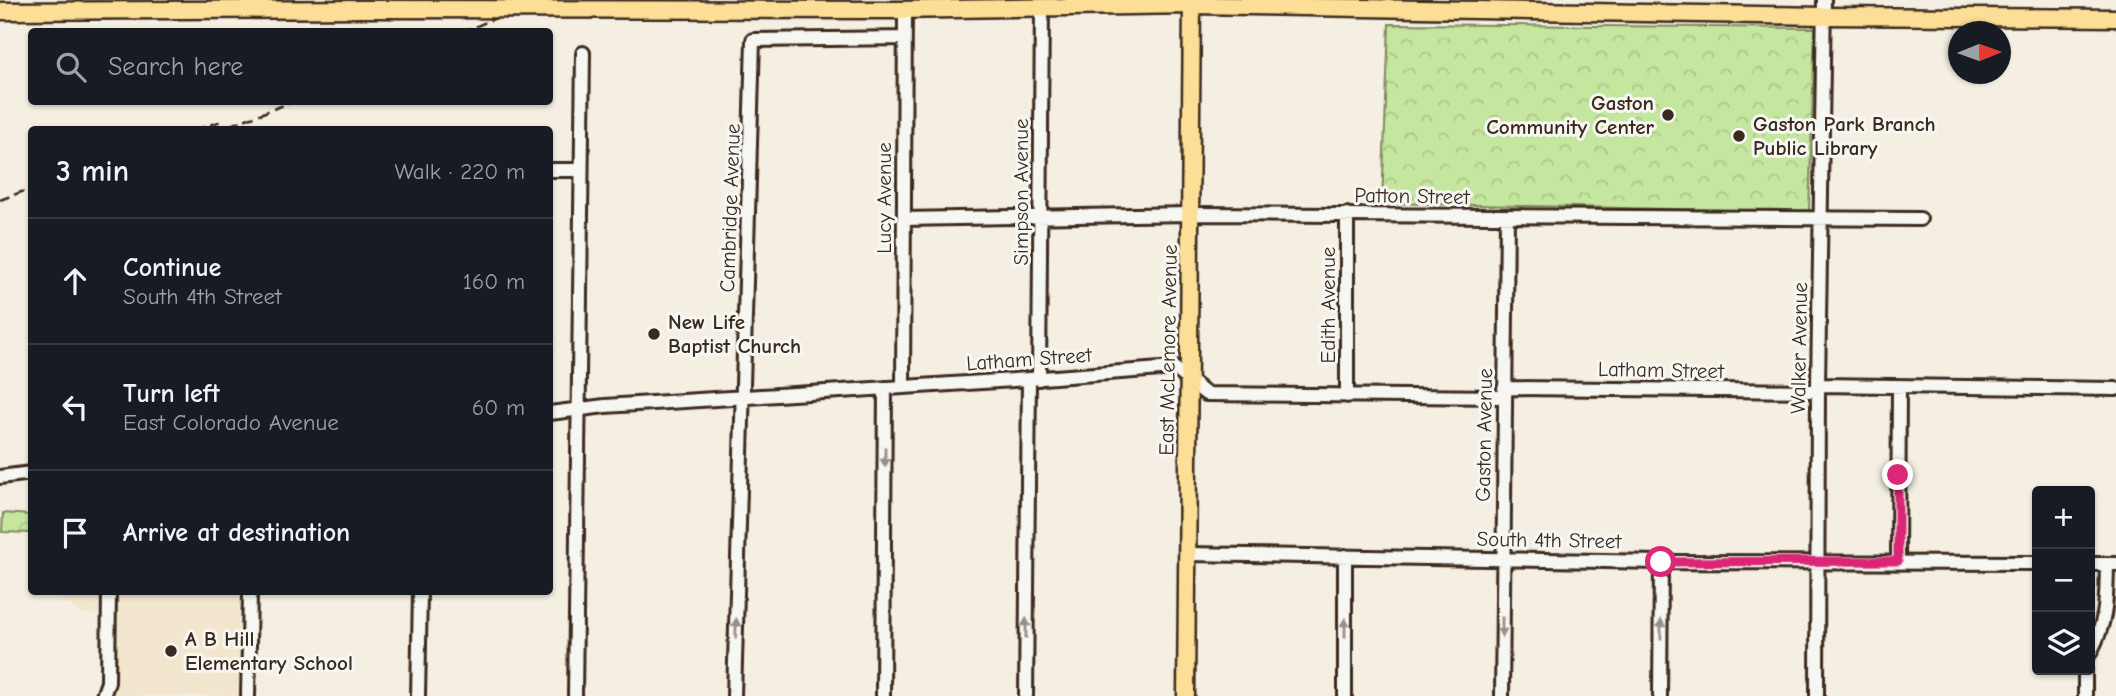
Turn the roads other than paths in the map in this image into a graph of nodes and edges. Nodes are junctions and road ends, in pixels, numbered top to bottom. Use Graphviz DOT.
graph roads {
  1 [pos="1192,3"];
  2 [pos="1453,5"];
  3 [pos="1615,6"];
  4 [pos="1042,7"];
  5 [pos="1824,8"];
  6 [pos="901,10"];
  7 [pos="0,11"];
  8 [pos="2116,18"];
  9 [pos="904,38"];
  10 [pos="583,52"];
  11 [pos="553,170"];
  12 [pos="581,170"];
  13 [pos="1190,214"];
  14 [pos="1347,215"];
  15 [pos="1040,217"];
  16 [pos="1507,217"];
  17 [pos="1820,218"];
  18 [pos="904,219"];
  19 [pos="1920,219"];
  20 [pos="1034,379"];
  21 [pos="1188,379"];
  22 [pos="903,387"];
  23 [pos="1899,387"];
  24 [pos="885,388"];
  25 [pos="1818,388"];
  26 [pos="2116,388"];
  27 [pos="1504,393"];
  28 [pos="1346,396"];
  29 [pos="744,397"];
  30 [pos="579,409"];
  31 [pos="553,413"];
  32 [pos="28,474"];
  33 [pos="0,477"];
  34 [pos="1186,554"];
  35 [pos="1345,556"];
  36 [pos="1503,558"];
  37 [pos="1817,561"];
  38 [pos="1898,561"];
  39 [pos="1661,562"];
  40 [pos="2032,563"];
  41 [pos="2111,564"];
  42 [pos="109,595"];
  43 [pos="250,595"];
  44 [pos="420,595"];
  45 [pos="2095,643"];
  46 [pos="2085,675"];
  47 [pos="103,696"];
  48 [pos="248,696"];
  49 [pos="418,696"];
  50 [pos="575,696"];
  51 [pos="734,696"];
  52 [pos="883,696"];
  53 [pos="1026,696"];
  54 [pos="1186,696"];
  55 [pos="1345,696"];
  56 [pos="1502,696"];
  57 [pos="1660,696"];
  58 [pos="1817,696"];
  59 [pos="2085,696"];
  1 -- 2 [label="main road"];
  1 -- 4 [label="main road"];
  1 -- 13 [label="main road, East McLemore Avenue"];
  2 -- 3 [label="main road"];
  3 -- 5 [label="main road"];
  4 -- 6 [label="main road"];
  4 -- 15 [label="street, Simpson Avenue"];
  5 -- 8 [label="main road"];
  5 -- 17 [label="street, Walker Avenue"];
  6 -- 7 [label="main road, bridge"];
  6 -- 9 [label="street, Lucy Avenue"];
  9 -- 18 [label="street, Lucy Avenue"];
  9 -- 29 [label="street, Cambridge Avenue"];
  10 -- 12 [label="street"];
  11 -- 12 [label="street"];
  12 -- 30 [label="street"];
  13 -- 14 [label="street, Patton Street"];
  13 -- 15 [label="street, Patton Street"];
  13 -- 21 [label="main road, East McLemore Avenue"];
  14 -- 16 [label="street, Patton Street"];
  14 -- 28 [label="street, Edith Avenue"];
  15 -- 18 [label="street, Patton Street"];
  15 -- 20 [label="street, Simpson Avenue"];
  16 -- 17 [label="street, Patton Street"];
  16 -- 27 [label="street, Gaston Avenue"];
  17 -- 19 [label="street, Patton Street"];
  17 -- 25 [label="street, Walker Avenue"];
  18 -- 22 [label="street, Lucy Avenue"];
  20 -- 21 [label="street, Latham Street"];
  20 -- 22 [label="street, Latham Street"];
  53 -- 20 [label="street, Simpson Avenue, one-way"];
  21 -- 28 [label="street, Latham Street"];
  21 -- 34 [label="main road, East McLemore Avenue"];
  22 -- 24 [label="street, Latham Street"];
  23 -- 25 [label="street, Latham Street"];
  23 -- 26 [label="street, Latham Street"];
  23 -- 38 [label="street"];
  24 -- 29 [label="street, Latham Street"];
  24 -- 52 [label="street, one-way"];
  25 -- 27 [label="street, Latham Street"];
  25 -- 37 [label="street, Walker Avenue"];
  27 -- 28 [label="street, Latham Street"];
  27 -- 36 [label="street, Gaston Avenue"];
  29 -- 30 [label="street, Latham Street"];
  51 -- 29 [label="street, Cambridge Avenue, one-way"];
  30 -- 31 [label="street, Latham Street"];
  30 -- 50 [label="street"];
  32 -- 33 [label="street"];
  34 -- 35 [label="street, South 4th Street"];
  34 -- 54 [label="main road, East McLemore Avenue"];
  35 -- 36 [label="street, South 4th Street"];
  55 -- 35 [label="street, one-way"];
  36 -- 39 [label="street, South 4th Street"];
  36 -- 56 [label="street, Gaston Avenue, one-way"];
  37 -- 38 [label="street, South 4th Street"];
  37 -- 39 [label="street, South 4th Street"];
  37 -- 58 [label="street, Walker Avenue"];
  38 -- 40 [label="street, South 4th Street"];
  57 -- 39 [label="street, one-way"];
  41 -- 45 [label="street"];
  42 -- 47 [label="street"];
  43 -- 48 [label="street"];
  44 -- 49 [label="street"];
  46 -- 59 [label="street"];
}
